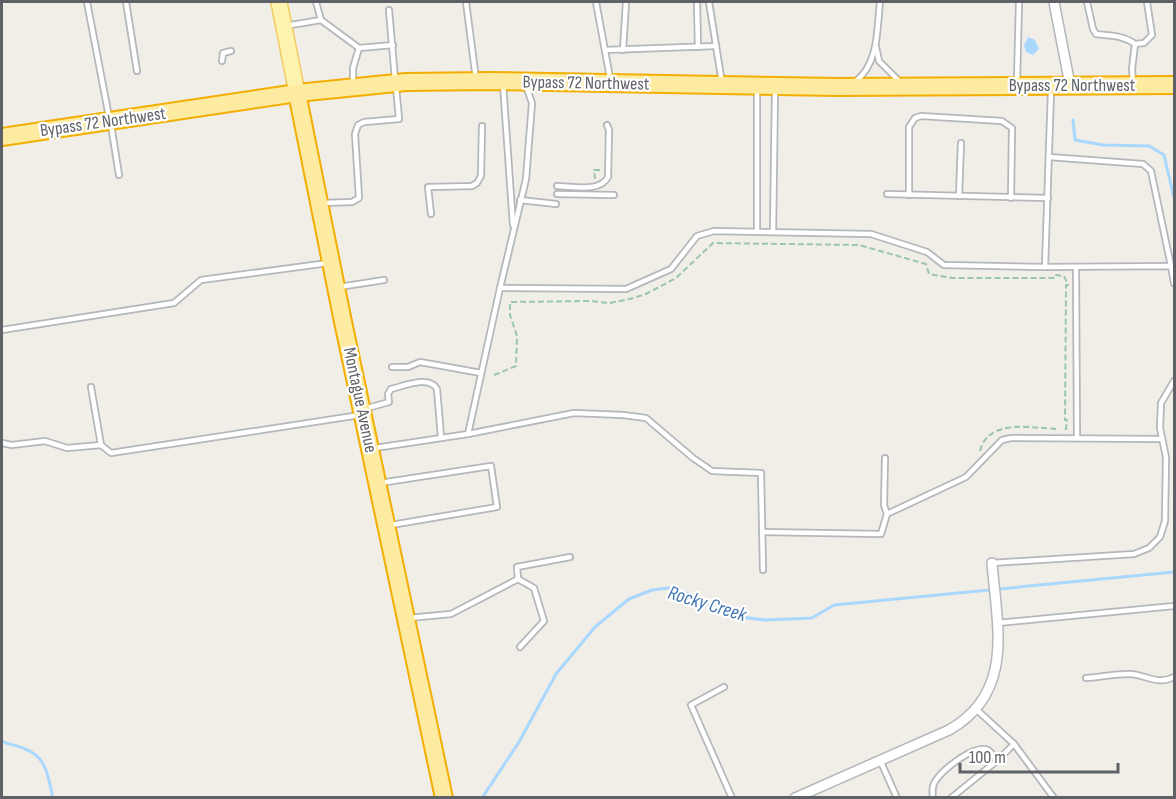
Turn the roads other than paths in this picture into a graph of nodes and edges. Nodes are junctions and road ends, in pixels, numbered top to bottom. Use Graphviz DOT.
graph roads {
  1 [pos="87,2"];
  2 [pos="126,2"];
  3 [pos="279,2"];
  4 [pos="316,2"];
  5 [pos="466,2"];
  6 [pos="596,2"];
  7 [pos="626,2"];
  8 [pos="697,2"];
  9 [pos="709,2"];
  10 [pos="880,2"];
  11 [pos="1019,2"];
  12 [pos="1054,2"];
  13 [pos="1087,2"];
  14 [pos="1147,2"];
  15 [pos="389,10"];
  16 [pos="321,20"];
  17 [pos="283,26"];
  18 [pos="875,42"];
  19 [pos="1135,44"];
  20 [pos="393,45"];
  21 [pos="716,46"];
  22 [pos="698,47"];
  23 [pos="359,48"];
  24 [pos="605,50"];
  25 [pos="623,50"];
  26 [pos="231,51"];
  27 [pos="222,61"];
  28 [pos="137,71"];
  29 [pos="477,81"];
  30 [pos="503,81"];
  31 [pos="524,82"];
  32 [pos="396,83"];
  33 [pos="611,84"];
  34 [pos="1017,85"];
  35 [pos="1052,85"];
  36 [pos="1070,85"];
  37 [pos="1133,85"];
  38 [pos="723,86"];
  39 [pos="757,86"];
  40 [pos="775,86"];
  41 [pos="905,86"];
  42 [pos="1174,86"];
  43 [pos="353,87"];
  44 [pos="850,87"];
  45 [pos="297,93"];
  46 [pos="110,121"];
  47 [pos="607,125"];
  48 [pos="482,126"];
  49 [pos="2,137"];
  50 [pos="961,143"];
  51 [pos="1049,158"];
  52 [pos="119,176"];
  53 [pos="556,186"];
  54 [pos="557,194"];
  55 [pos="887,194"];
  56 [pos="614,195"];
  57 [pos="909,195"];
  58 [pos="959,196"];
  59 [pos="1011,198"];
  60 [pos="1048,198"];
  61 [pos="520,200"];
  62 [pos="319,203"];
  63 [pos="556,204"];
  64 [pos="431,214"];
  65 [pos="757,231"];
  66 [pos="513,232"];
  67 [pos="773,232"];
  68 [pos="331,263"];
  69 [pos="1171,266"];
  70 [pos="1045,267"];
  71 [pos="1076,267"];
  72 [pos="384,280"];
  73 [pos="1174,283"];
  74 [pos="336,287"];
  75 [pos="500,288"];
  76 [pos="2,330"];
  77 [pos="392,367"];
  78 [pos="481,374"];
  79 [pos="1174,381"];
  80 [pos="91,387"];
  81 [pos="362,412"];
  82 [pos="468,434"];
  83 [pos="441,437"];
  84 [pos="1077,438"];
  85 [pos="1162,439"];
  86 [pos="2,443"];
  87 [pos="101,445"];
  88 [pos="370,449"];
  89 [pos="885,458"];
  90 [pos="378,483"];
  91 [pos="887,514"];
  92 [pos="387,526"];
  93 [pos="762,532"];
  94 [pos="570,557"];
  95 [pos="992,563"];
  96 [pos="763,570"];
  97 [pos="518,579"];
  98 [pos="1174,606"];
  99 [pos="406,618"];
  100 [pos="997,623"];
  101 [pos="520,647"];
  102 [pos="1174,677"];
  103 [pos="1086,678"];
  104 [pos="724,687"];
  105 [pos="976,709"];
  106 [pos="1014,744"];
  107 [pos="880,760"];
  108 [pos="998,760"];
  109 [pos="444,798"];
  110 [pos="732,798"];
  111 [pos="795,798"];
  112 [pos="897,798"];
  113 [pos="933,798"];
  114 [pos="951,798"];
  115 [pos="1054,798"];
  1 -- 46 [label="lane"];
  2 -- 28 [label="lane"];
  3 -- 17 [label="main road, Montague Avenue"];
  4 -- 16 [label="lane"];
  5 -- 29 [label="lane"];
  6 -- 24 [label="lane"];
  7 -- 25 [label="lane"];
  8 -- 22 [label="lane"];
  9 -- 21 [label="lane"];
  10 -- 18 [label="lane"];
  11 -- 34 [label="lane"];
  12 -- 36 [label="street"];
  13 -- 19 [label="lane"];
  14 -- 19 [label="lane"];
  15 -- 20 [label="lane"];
  16 -- 17 [label="lane"];
  16 -- 23 [label="lane"];
  17 -- 45 [label="main road, Montague Avenue"];
  18 -- 41 [label="lane"];
  18 -- 44 [label="lane"];
  19 -- 37 [label="lane"];
  20 -- 23 [label="lane"];
  20 -- 32 [label="lane"];
  21 -- 22 [label="lane"];
  21 -- 38 [label="lane"];
  22 -- 25 [label="lane"];
  23 -- 43 [label="lane"];
  24 -- 25 [label="lane"];
  24 -- 33 [label="lane"];
  26 -- 27 [label="lane"];
  29 -- 30 [label="highway, Bypass 72 Northwest"];
  29 -- 32 [label="highway, Bypass 72 Northwest"];
  30 -- 31 [label="highway, Bypass 72 Northwest"];
  30 -- 66 [label="lane"];
  31 -- 33 [label="highway, Bypass 72 Northwest"];
  31 -- 61 [label="lane"];
  32 -- 43 [label="highway, Bypass 72 Northwest"];
  32 -- 62 [label="lane"];
  33 -- 38 [label="highway, Bypass 72 Northwest"];
  34 -- 35 [label="highway, Bypass 72 Northwest"];
  34 -- 41 [label="highway, Bypass 72 Northwest"];
  35 -- 36 [label="highway, Bypass 72 Northwest"];
  35 -- 51 [label="lane"];
  36 -- 37 [label="highway, Bypass 72 Northwest"];
  37 -- 42 [label="highway, Bypass 72 Northwest"];
  38 -- 39 [label="highway, Bypass 72 Northwest"];
  39 -- 40 [label="highway, Bypass 72 Northwest"];
  39 -- 65 [label="lane"];
  40 -- 44 [label="highway, Bypass 72 Northwest"];
  40 -- 67 [label="lane"];
  41 -- 44 [label="highway, Bypass 72 Northwest"];
  43 -- 45 [label="highway, Bypass 72 Northwest"];
  45 -- 46 [label="highway, Bypass 72 Northwest"];
  45 -- 62 [label="highway, Montague Avenue"];
  46 -- 49 [label="highway, Bypass 72 Northwest"];
  46 -- 52 [label="lane"];
  47 -- 53 [label="lane"];
  48 -- 64 [label="lane"];
  50 -- 58 [label="lane"];
  51 -- 60 [label="lane"];
  51 -- 69 [label="lane"];
  54 -- 56 [label="lane"];
  55 -- 57 [label="lane"];
  57 -- 58 [label="lane"];
  57 -- 59 [label="lane"];
  58 -- 59 [label="lane"];
  59 -- 60 [label="lane"];
  60 -- 70 [label="lane"];
  61 -- 63 [label="lane"];
  61 -- 66 [label="lane"];
  62 -- 68 [label="highway, Montague Avenue"];
  65 -- 67 [label="lane"];
  65 -- 75 [label="lane"];
  66 -- 75 [label="lane"];
  67 -- 70 [label="lane"];
  68 -- 74 [label="highway, Montague Avenue"];
  68 -- 76 [label="lane"];
  69 -- 71 [label="lane"];
  69 -- 73 [label="lane"];
  70 -- 71 [label="lane"];
  71 -- 84 [label="lane"];
  72 -- 74 [label="lane"];
  74 -- 81 [label="highway, Montague Avenue"];
  75 -- 78 [label="lane"];
  77 -- 78 [label="lane"];
  78 -- 82 [label="lane"];
  79 -- 85 [label="lane"];
  80 -- 87 [label="lane"];
  81 -- 83 [label="lane"];
  81 -- 87 [label="lane"];
  81 -- 88 [label="highway, Montague Avenue"];
  82 -- 83 [label="lane"];
  82 -- 93 [label="lane"];
  83 -- 88 [label="lane"];
  84 -- 85 [label="lane"];
  84 -- 91 [label="lane"];
  85 -- 95 [label="lane"];
  86 -- 87 [label="lane"];
  88 -- 90 [label="highway, Montague Avenue"];
  89 -- 91 [label="lane"];
  90 -- 92 [label="highway, Montague Avenue"];
  90 -- 92 [label="lane"];
  91 -- 93 [label="lane"];
  92 -- 99 [label="highway, Montague Avenue"];
  93 -- 96 [label="lane"];
  94 -- 97 [label="lane"];
  95 -- 100 [label="street"];
  97 -- 99 [label="lane"];
  97 -- 101 [label="lane"];
  98 -- 100 [label="lane"];
  99 -- 109 [label="highway, Montague Avenue"];
  100 -- 105 [label="street"];
  102 -- 103 [label="lane"];
  104 -- 110 [label="lane"];
  105 -- 106 [label="lane"];
  105 -- 107 [label="street"];
  106 -- 108 [label="lane"];
  106 -- 115 [label="lane"];
  107 -- 111 [label="street"];
  107 -- 112 [label="lane"];
  108 -- 113 [label="lane"];
  108 -- 114 [label="lane"];
}
